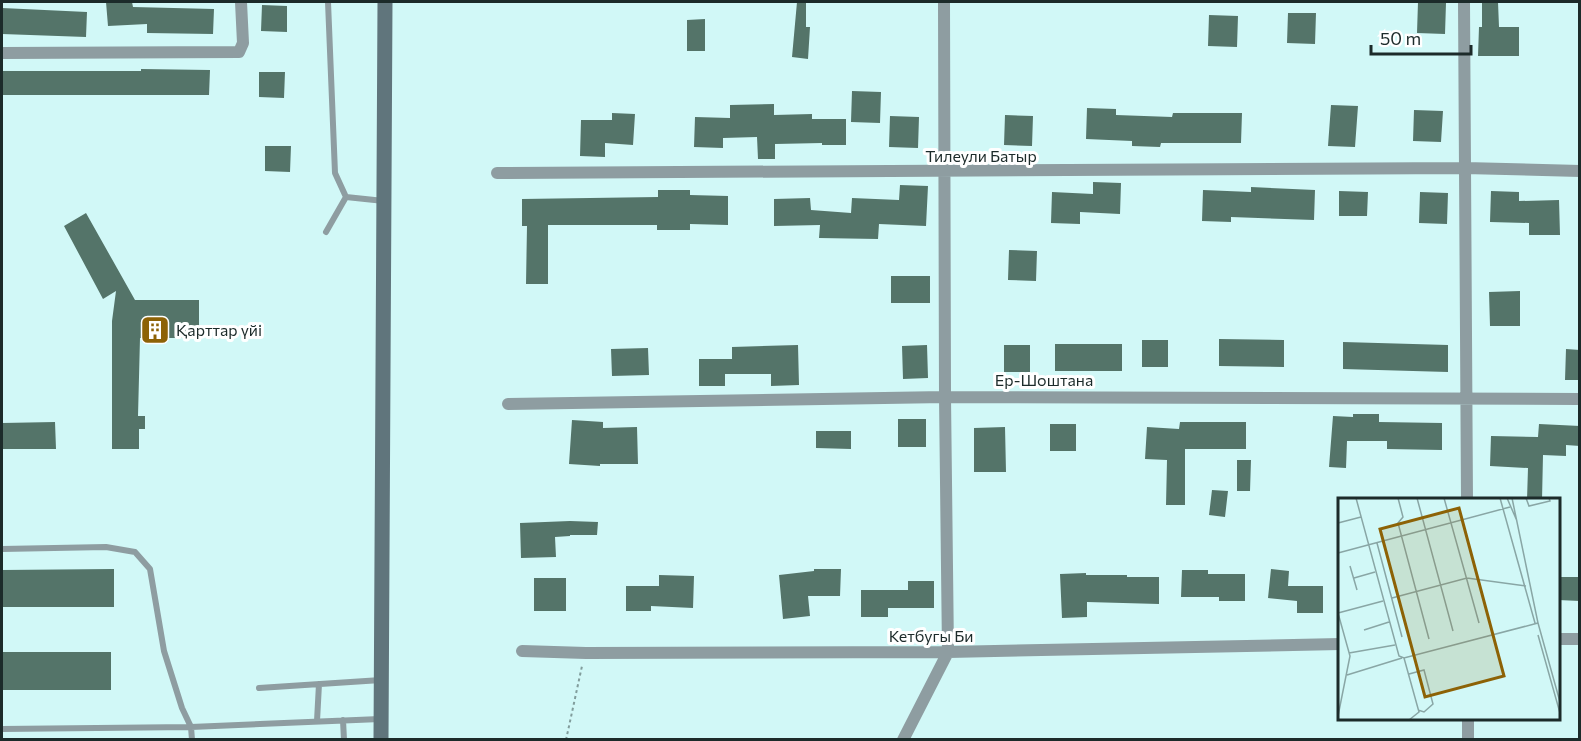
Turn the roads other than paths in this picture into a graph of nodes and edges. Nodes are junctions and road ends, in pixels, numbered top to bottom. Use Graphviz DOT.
graph roads {
  1 [pos="241,2"];
  2 [pos="328,2"];
  3 [pos="385,2"];
  4 [pos="944,2"];
  5 [pos="1464,2"];
  6 [pos="2,53"];
  7 [pos="1465,168"];
  8 [pos="1580,171"];
  9 [pos="945,172"];
  10 [pos="497,173"];
  11 [pos="346,197"];
  12 [pos="384,201"];
  13 [pos="326,232"];
  14 [pos="945,396"];
  15 [pos="1467,399"];
  16 [pos="1580,399"];
  17 [pos="508,404"];
  18 [pos="1467,498"];
  19 [pos="2,549"];
  20 [pos="1560,639"];
  21 [pos="1580,639"];
  22 [pos="1338,644"];
  23 [pos="522,651"];
  24 [pos="948,652"];
  25 [pos="381,680"];
  26 [pos="319,684"];
  27 [pos="259,688"];
  28 [pos="381,719"];
  29 [pos="344,720"];
  30 [pos="1468,720"];
  31 [pos="316,721"];
  32 [pos="191,727"];
  33 [pos="2,729"];
  34 [pos="192,740"];
  35 [pos="344,740"];
  36 [pos="381,740"];
  37 [pos="903,740"];
  38 [pos="1468,740"];
  1 -- 6 [label="street"];
  2 -- 11 [label="lane"];
  3 -- 12 [label="main road"];
  4 -- 9 [label="street"];
  5 -- 7 [label="street"];
  7 -- 8 [label="street, Тилеули Батыр"];
  7 -- 9 [label="street, Тилеули Батыр"];
  7 -- 15 [label="street"];
  9 -- 10 [label="street, Тилеули Батыр"];
  9 -- 14 [label="street"];
  11 -- 12 [label="lane"];
  11 -- 13 [label="lane"];
  12 -- 25 [label="main road"];
  14 -- 15 [label="street, Ер-Шоштана"];
  14 -- 17 [label="street, Ер-Шоштана"];
  14 -- 24 [label="street"];
  15 -- 16 [label="street, Ер-Шоштана"];
  15 -- 18 [label="street"];
  19 -- 32 [label="lane"];
  20 -- 21 [label="street"];
  22 -- 24 [label="street, Кетбугы Би"];
  23 -- 24 [label="street, Кетбугы Би"];
  24 -- 37 [label="street"];
  25 -- 26 [label="lane"];
  25 -- 28 [label="main road"];
  26 -- 27 [label="lane"];
  26 -- 31 [label="lane"];
  28 -- 29 [label="lane"];
  28 -- 36 [label="main road"];
  29 -- 31 [label="lane"];
  29 -- 35 [label="lane"];
  30 -- 38 [label="street"];
  31 -- 32 [label="lane"];
  32 -- 33 [label="lane"];
  32 -- 34 [label="lane"];
}
